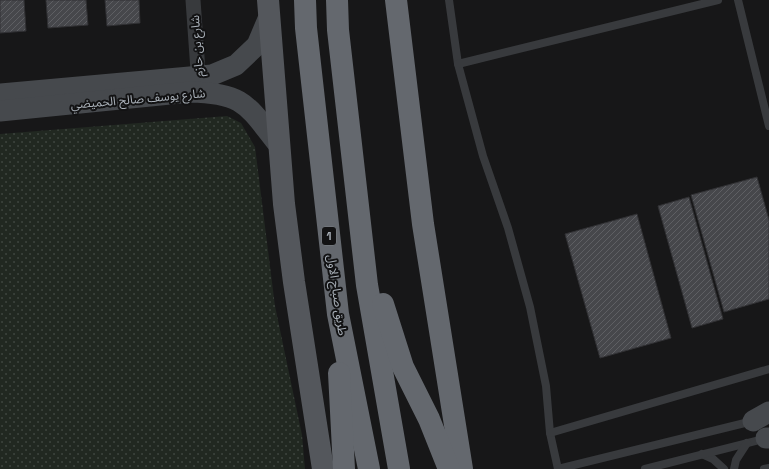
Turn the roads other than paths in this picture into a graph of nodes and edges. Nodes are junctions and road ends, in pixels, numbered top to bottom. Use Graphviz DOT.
graph roads {
  1 [pos="194,0"];
  2 [pos="301,0"];
  3 [pos="305,0"];
  4 [pos="337,0"];
  5 [pos="342,0"];
  6 [pos="396,0"];
  7 [pos="449,0"];
  8 [pos="718,0"];
  9 [pos="738,0"];
  10 [pos="268,10"];
  11 [pos="306,28"];
  12 [pos="338,30"];
  13 [pos="458,64"];
  14 [pos="199,85"];
  15 [pos="0,94"];
  16 [pos="0,111"];
  17 [pos="769,126"];
  18 [pos="278,144"];
  19 [pos="360,227"];
  20 [pos="338,314"];
  21 [pos="769,369"];
  22 [pos="764,416"];
  23 [pos="550,433"];
  24 [pos="763,439"];
  25 [pos="702,454"];
  26 [pos="769,468"];
  27 [pos="323,469"];
  28 [pos="344,469"];
  29 [pos="369,469"];
  30 [pos="399,469"];
  31 [pos="449,469"];
  32 [pos="462,469"];
  33 [pos="558,469"];
  34 [pos="645,469"];
  35 [pos="724,469"];
  36 [pos="734,469"];
  37 [pos="764,469"];
  1 -- 14 [label="street, شارع بن حازم"];
  2 -- 11 [label="highway"];
  3 -- 11 [label="highway, طريق صباح الاول / 1"];
  4 -- 12 [label="highway"];
  5 -- 12 [label="highway"];
  6 -- 32 [label="highway"];
  7 -- 13 [label="lane"];
  8 -- 13 [label="lane"];
  9 -- 17 [label="lane"];
  10 -- 14 [label="main road, شارع يوسف صالح الحميضي"];
  10 -- 18 [label="main road"];
  11 -- 20 [label="highway, طريق صباح الاول / 1"];
  12 -- 19 [label="highway"];
  13 -- 23 [label="lane"];
  14 -- 15 [label="main road, شارع يوسف صالح الحميضي"];
  14 -- 16 [label="main road, شارع يوسف صالح الحميضي"];
  14 -- 18 [label="main road, شارع يوسف صالح الحميضي"];
  18 -- 27 [label="main road"];
  19 -- 30 [label="highway"];
  19 -- 31 [label="highway"];
  20 -- 28 [label="highway"];
  20 -- 29 [label="highway, طريق صباح الاول / 1"];
  21 -- 23 [label="lane"];
  22 -- 33 [label="lane"];
  23 -- 33 [label="lane"];
  24 -- 25 [label="lane"];
  24 -- 36 [label="lane"];
  25 -- 34 [label="lane"];
  25 -- 35 [label="lane"];
  26 -- 37 [label="lane"];
}
